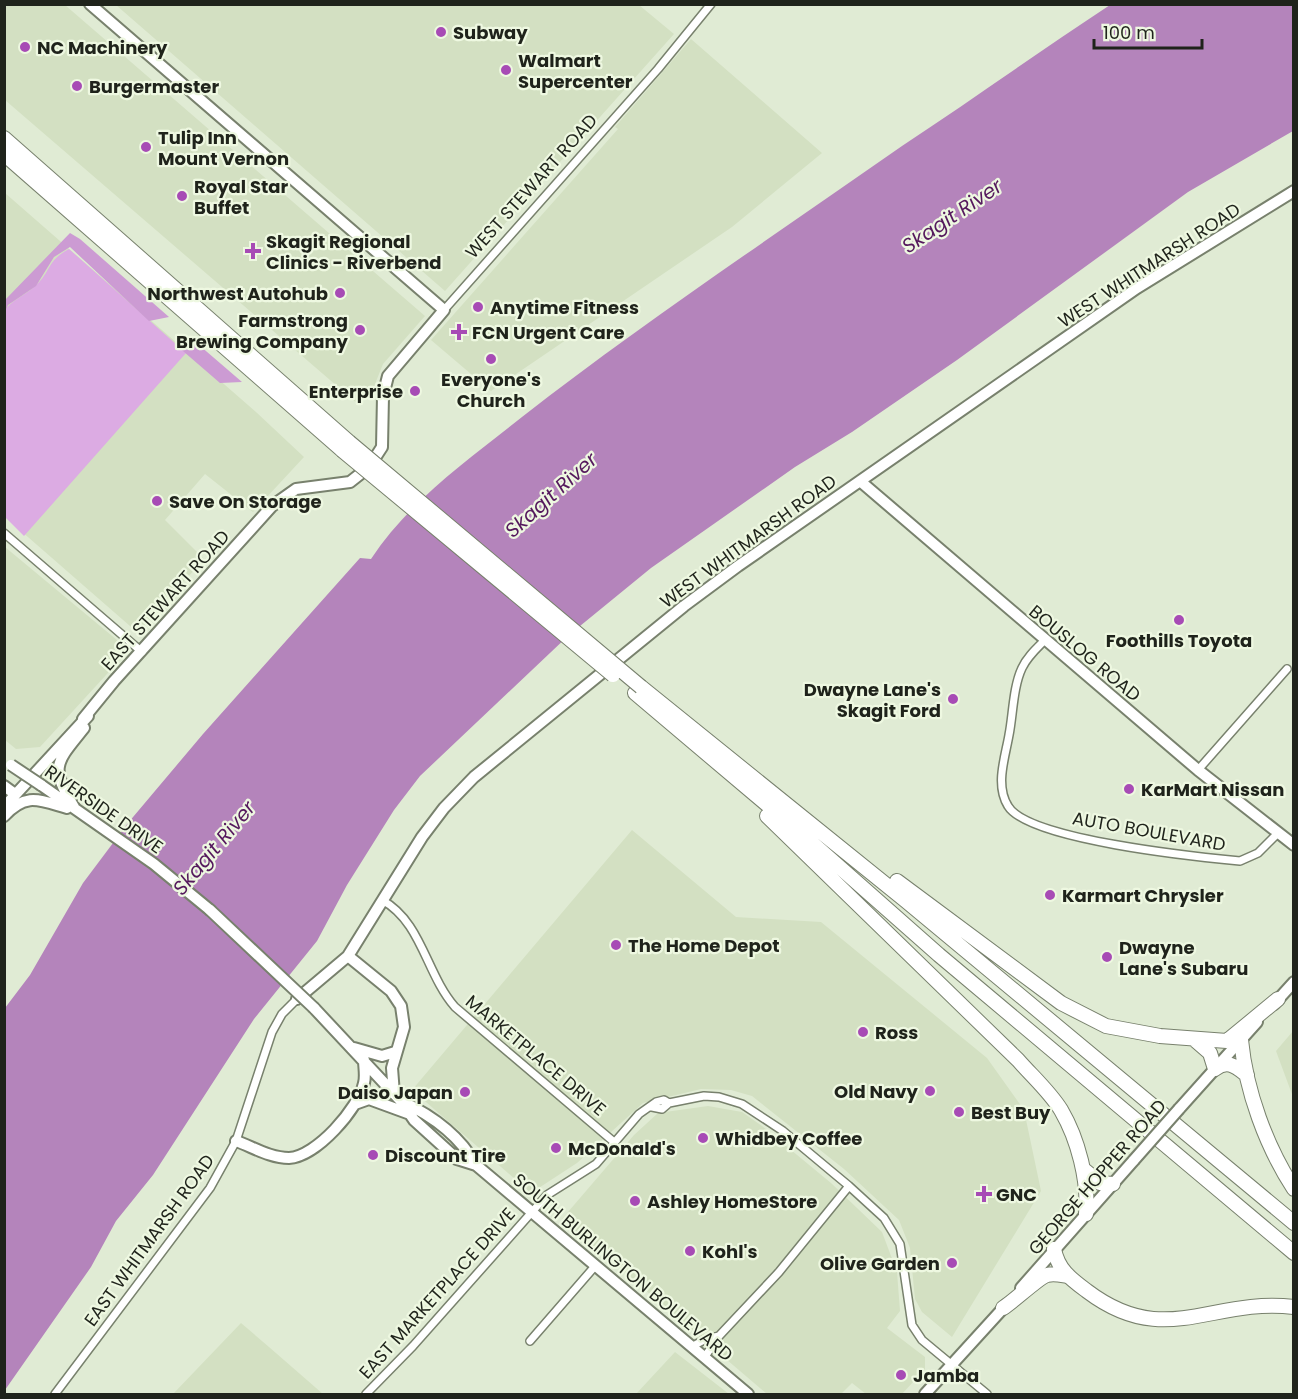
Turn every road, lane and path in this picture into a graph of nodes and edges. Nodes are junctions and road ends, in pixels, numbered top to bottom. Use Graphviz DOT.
graph roads {
  1 [pos="90,4"];
  2 [pos="711,4"];
  3 [pos="4,131"];
  4 [pos="4,138"];
  5 [pos="4,154"];
  6 [pos="4,166"];
  7 [pos="45,174"];
  8 [pos="1293,191"];
  9 [pos="133,267"];
  10 [pos="444,310"];
  11 [pos="345,446"];
  12 [pos="369,467"];
  13 [pos="860,482"];
  14 [pos="4,533"];
  15 [pos="1045,640"];
  16 [pos="142,652"];
  17 [pos="1287,669"];
  18 [pos="118,679"];
  19 [pos="638,690"];
  20 [pos="684,722"];
  21 [pos="8,763"];
  22 [pos="721,766"];
  23 [pos="1198,770"];
  24 [pos="4,786"];
  25 [pos="15,794"];
  26 [pos="4,807"];
  27 [pos="76,810"];
  28 [pos="4,816"];
  29 [pos="1278,832"];
  30 [pos="1293,845"];
  31 [pos="382,900"];
  32 [pos="210,910"];
  33 [pos="348,956"];
  34 [pos="1293,982"];
  35 [pos="297,999"];
  36 [pos="1278,999"];
  37 [pos="1195,1040"];
  38 [pos="1241,1040"];
  39 [pos="351,1046"];
  40 [pos="395,1052"];
  41 [pos="364,1060"];
  42 [pos="1215,1069"];
  43 [pos="1247,1075"];
  44 [pos="398,1098"];
  45 [pos="355,1104"];
  46 [pos="410,1115"];
  47 [pos="236,1141"];
  48 [pos="614,1143"];
  49 [pos="477,1165"];
  50 [pos="1081,1167"];
  51 [pos="1113,1184"];
  52 [pos="849,1186"];
  53 [pos="1293,1189"];
  54 [pos="531,1212"];
  55 [pos="1086,1214"];
  56 [pos="1293,1223"];
  57 [pos="1054,1249"];
  58 [pos="1293,1252"];
  59 [pos="596,1265"];
  60 [pos="1067,1276"];
  61 [pos="1293,1307"];
  62 [pos="1003,1308"];
  63 [pos="719,1336"];
  64 [pos="530,1341"];
  65 [pos="691,1347"];
  66 [pos="704,1358"];
  67 [pos="953,1365"];
  68 [pos="55,1395"];
  69 [pos="366,1395"];
  70 [pos="748,1395"];
  71 [pos="925,1395"];
  72 [pos="987,1395"];
  1 -- 10 [label="street"];
  2 -- 10 [label="street, WEST STEWART ROAD"];
  3 -- 7 [label="highway"];
  4 -- 7 [label="highway"];
  5 -- 9 [label="highway"];
  6 -- 9 [label="highway"];
  7 -- 11 [label="highway"];
  8 -- 13 [label="street, WEST WHITMARSH ROAD"];
  9 -- 11 [label="highway"];
  10 -- 12 [label="street, WEST STEWART ROAD"];
  11 -- 19 [label="highway, bridge"];
  12 -- 16 [label="street, EAST STEWART ROAD"];
  13 -- 15 [label="street, BOUSLOG ROAD"];
  13 -- 31 [label="street, WEST WHITMARSH ROAD"];
  14 -- 16 [label="street"];
  15 -- 23 [label="street, BOUSLOG ROAD"];
  15 -- 29 [label="street, AUTO BOULEVARD"];
  16 -- 18 [label="street, EAST STEWART ROAD"];
  17 -- 23 [label="street"];
  18 -- 25 [label="street, EAST STEWART ROAD"];
  18 -- 27 [label="street"];
  19 -- 20 [label="highway"];
  19 -- 22 [label="highway"];
  20 -- 37 [label="highway"];
  20 -- 56 [label="highway"];
  21 -- 27 [label="street, RIVERSIDE DRIVE, bridge"];
  22 -- 50 [label="highway"];
  22 -- 58 [label="highway"];
  23 -- 29 [label="street, BOUSLOG ROAD"];
  24 -- 25 [label="street"];
  25 -- 26 [label="street, EAST STEWART ROAD"];
  27 -- 28 [label="street"];
  27 -- 32 [label="street, RIVERSIDE DRIVE"];
  29 -- 30 [label="street, BOUSLOG ROAD"];
  31 -- 33 [label="street, WEST WHITMARSH ROAD"];
  31 -- 48 [label="street, MARKETPLACE DRIVE"];
  32 -- 39 [label="street, SOUTH BURLINGTON BOULEVARD, bridge"];
  33 -- 35 [label="street, WEST WHITMARSH ROAD"];
  33 -- 40 [label="street"];
  34 -- 36 [label="street, GEORGE HOPPER ROAD"];
  35 -- 47 [label="street, EAST WHITMARSH ROAD"];
  36 -- 37 [label="highway"];
  36 -- 38 [label="street, GEORGE HOPPER ROAD"];
  37 -- 42 [label="highway"];
  38 -- 42 [label="street, GEORGE HOPPER ROAD"];
  38 -- 43 [label="highway"];
  39 -- 40 [label="street"];
  39 -- 41 [label="street, SOUTH BURLINGTON BOULEVARD"];
  40 -- 44 [label="street"];
  41 -- 44 [label="street, SOUTH BURLINGTON BOULEVARD"];
  41 -- 45 [label="street"];
  42 -- 43 [label="highway"];
  42 -- 51 [label="street, GEORGE HOPPER ROAD, bridge"];
  43 -- 53 [label="highway"];
  44 -- 46 [label="street, SOUTH BURLINGTON BOULEVARD"];
  44 -- 49 [label="street, SOUTH BURLINGTON BOULEVARD"];
  45 -- 46 [label="street"];
  45 -- 47 [label="street"];
  46 -- 49 [label="street, SOUTH BURLINGTON BOULEVARD"];
  47 -- 68 [label="street, EAST WHITMARSH ROAD"];
  48 -- 52 [label="street, EAST MARKETPLACE DRIVE"];
  48 -- 54 [label="street, EAST MARKETPLACE DRIVE"];
  49 -- 54 [label="street, SOUTH BURLINGTON BOULEVARD"];
  50 -- 51 [label="highway"];
  50 -- 55 [label="highway"];
  51 -- 55 [label="street, GEORGE HOPPER ROAD"];
  52 -- 63 [label="street"];
  52 -- 67 [label="street"];
  54 -- 59 [label="street, SOUTH BURLINGTON BOULEVARD"];
  54 -- 69 [label="street, EAST MARKETPLACE DRIVE"];
  55 -- 57 [label="street, GEORGE HOPPER ROAD"];
  57 -- 60 [label="highway"];
  57 -- 62 [label="street, GEORGE HOPPER ROAD"];
  59 -- 64 [label="street"];
  59 -- 65 [label="street, SOUTH BURLINGTON BOULEVARD"];
  60 -- 61 [label="highway"];
  60 -- 62 [label="highway"];
  62 -- 67 [label="street, GEORGE HOPPER ROAD"];
  63 -- 65 [label="street"];
  63 -- 66 [label="street"];
  65 -- 66 [label="street, SOUTH BURLINGTON BOULEVARD"];
  66 -- 70 [label="street, SOUTH BURLINGTON BOULEVARD"];
  67 -- 71 [label="street, GEORGE HOPPER ROAD"];
  67 -- 72 [label="street"];
}
